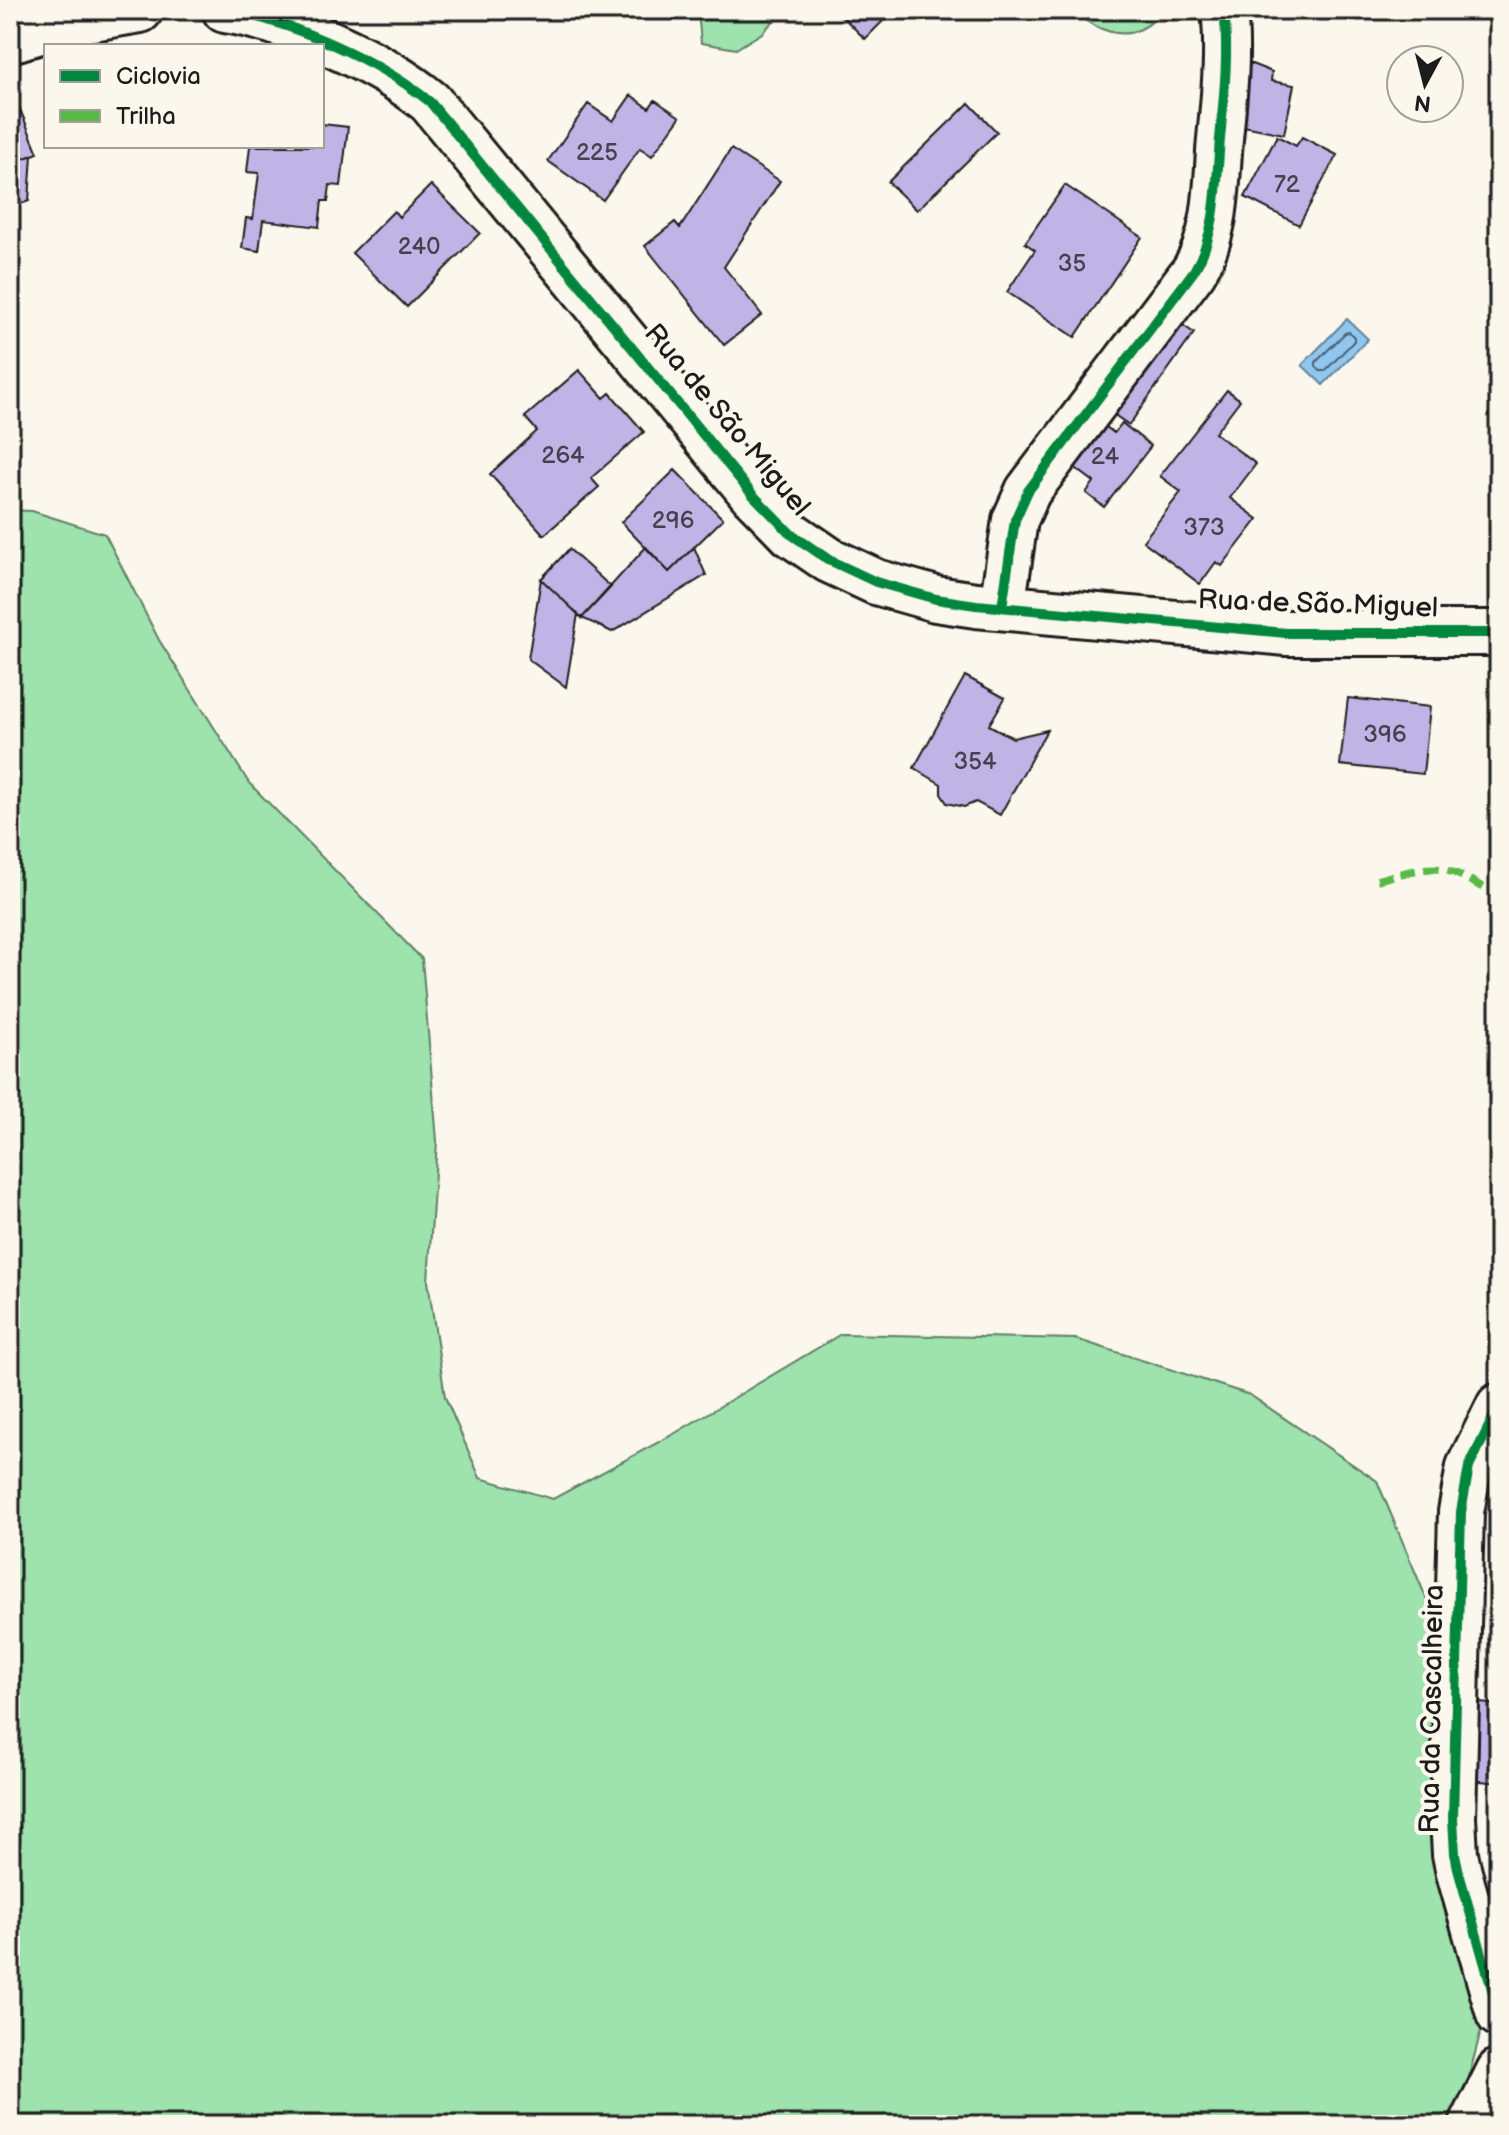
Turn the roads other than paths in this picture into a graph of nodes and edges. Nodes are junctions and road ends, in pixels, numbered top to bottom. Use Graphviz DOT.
graph roads {
  1 [pos="140,10"];
  2 [pos="225,10"];
  3 [pos="1224,10"];
  4 [pos="10,40"];
  5 [pos="1002,607"];
  6 [pos="1499,633"];
  7 [pos="1499,1406"];
  8 [pos="1499,2014"];
  9 [pos="1499,2071"];
  10 [pos="1472,2125"];
  1 -- 4 [label="street"];
  2 -- 5 [label="street, Rua de São Miguel"];
  3 -- 5 [label="street"];
  5 -- 6 [label="street, Rua de São Miguel"];
  7 -- 8 [label="street, Rua da Cascalheira"];
  9 -- 10 [label="street"];
}
